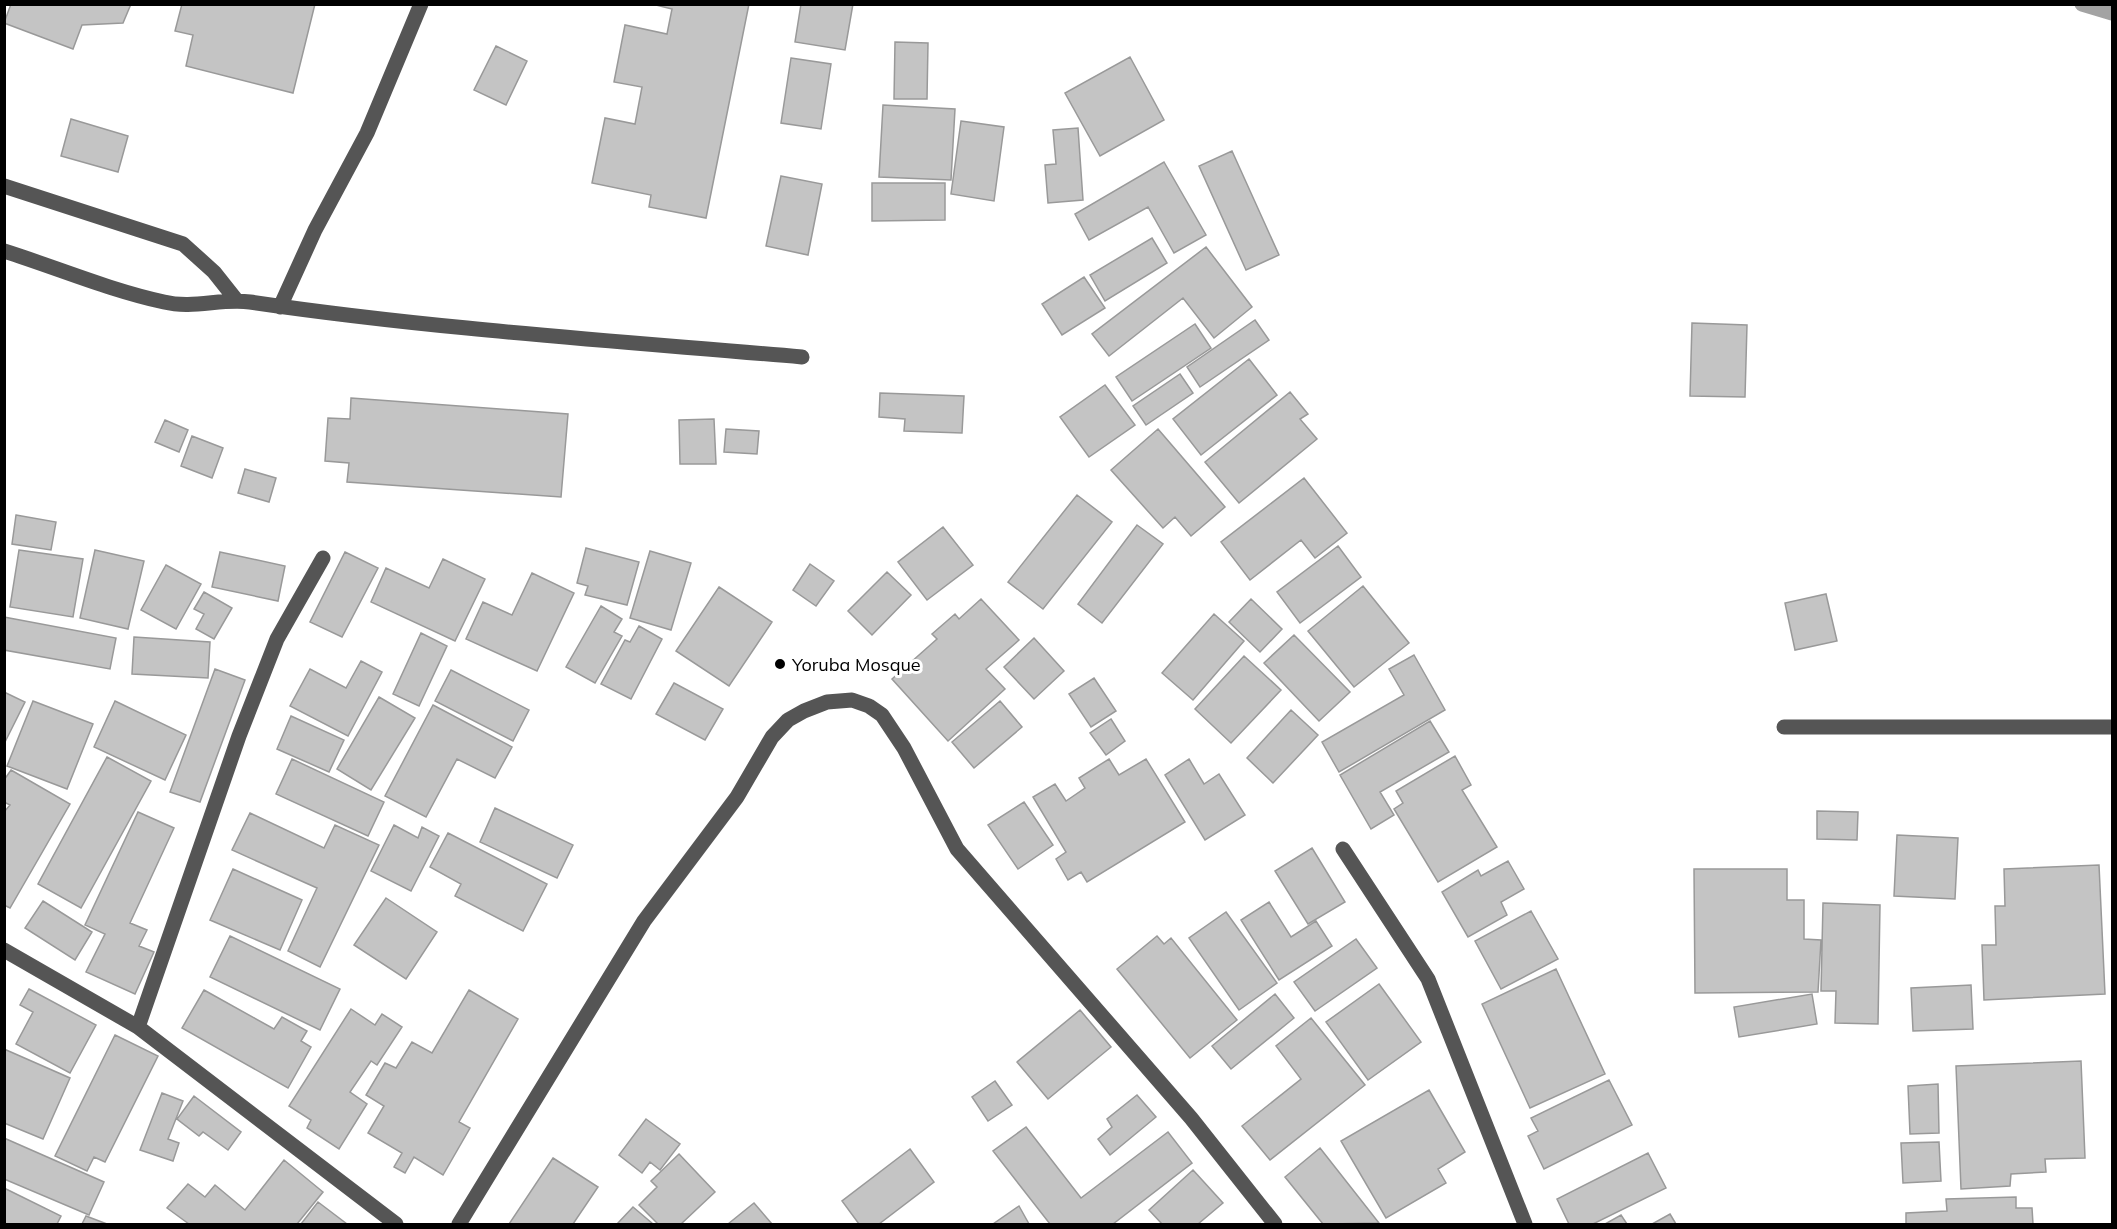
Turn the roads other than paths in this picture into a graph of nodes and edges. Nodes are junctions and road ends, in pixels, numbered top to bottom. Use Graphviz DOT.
graph roads {
  1 [pos="421,4"];
  2 [pos="4,186"];
  3 [pos="4,250"];
  4 [pos="237,301"];
  5 [pos="280,307"];
  6 [pos="802,357"];
  7 [pos="323,558"];
  8 [pos="1784,727"];
  9 [pos="2112,727"];
  10 [pos="1342,849"];
  11 [pos="4,950"];
  12 [pos="138,1027"];
  13 [pos="396,1224"];
  14 [pos="459,1224"];
  15 [pos="1275,1224"];
  16 [pos="1525,1224"];
  1 -- 5 [label="street"];
  2 -- 4 [label="street"];
  3 -- 4 [label="street"];
  4 -- 5 [label="street"];
  5 -- 6 [label="street"];
  7 -- 12 [label="street"];
  8 -- 9 [label="street"];
  10 -- 16 [label="street"];
  11 -- 12 [label="street"];
  12 -- 13 [label="street"];
  14 -- 15 [label="street"];
}
